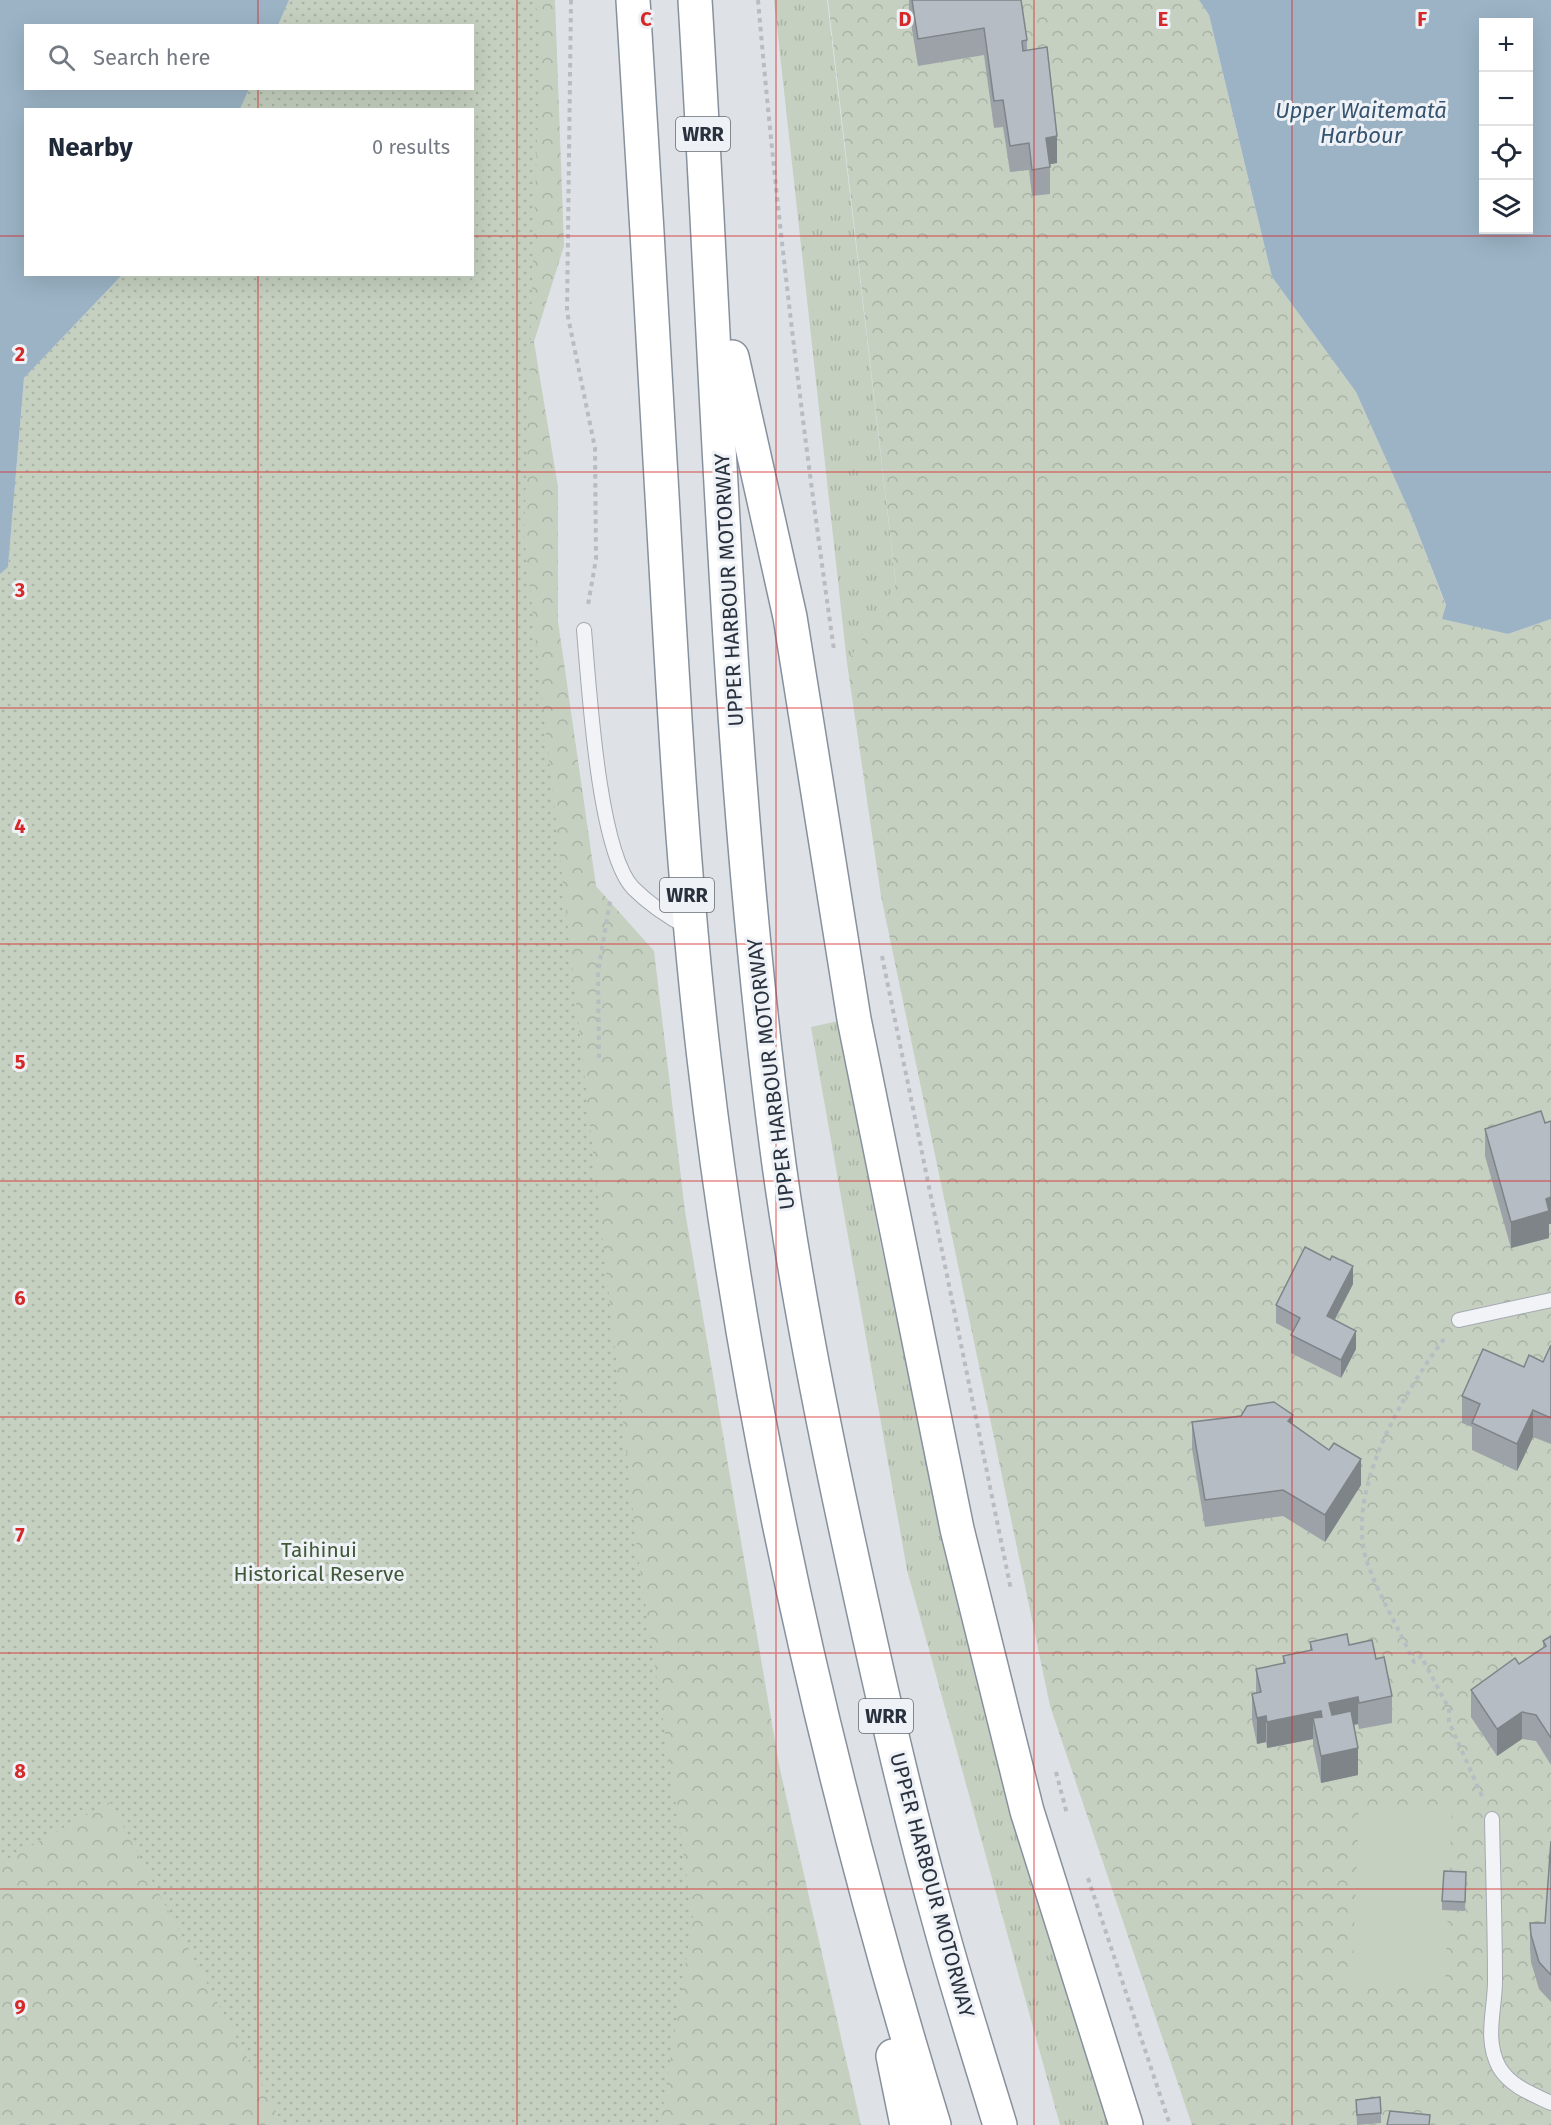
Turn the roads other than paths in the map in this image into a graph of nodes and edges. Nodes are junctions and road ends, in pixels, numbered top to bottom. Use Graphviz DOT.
graph roads {
  1 [pos="633,0"];
  2 [pos="695,0"];
  3 [pos="711,267"];
  4 [pos="584,630"];
  5 [pos="690,928"];
  6 [pos="1551,1300"];
  7 [pos="1459,1320"];
  8 [pos="836,1778"];
  9 [pos="1492,1819"];
  10 [pos="1551,2103"];
  11 [pos="907,2125"];
  12 [pos="934,2125"];
  13 [pos="1000,2125"];
  14 [pos="1126,2125"];
  1 -- 5 [label="highway, WRR"];
  2 -- 3 [label="highway, UPPER HARBOUR MOTORWAY / WRR"];
  3 -- 13 [label="highway, UPPER HARBOUR MOTORWAY / WRR"];
  3 -- 14 [label="highway"];
  4 -- 5 [label="lane"];
  5 -- 8 [label="highway, WRR"];
  6 -- 7 [label="lane"];
  8 -- 11 [label="highway"];
  8 -- 12 [label="highway, WRR"];
  9 -- 10 [label="lane"];
}
